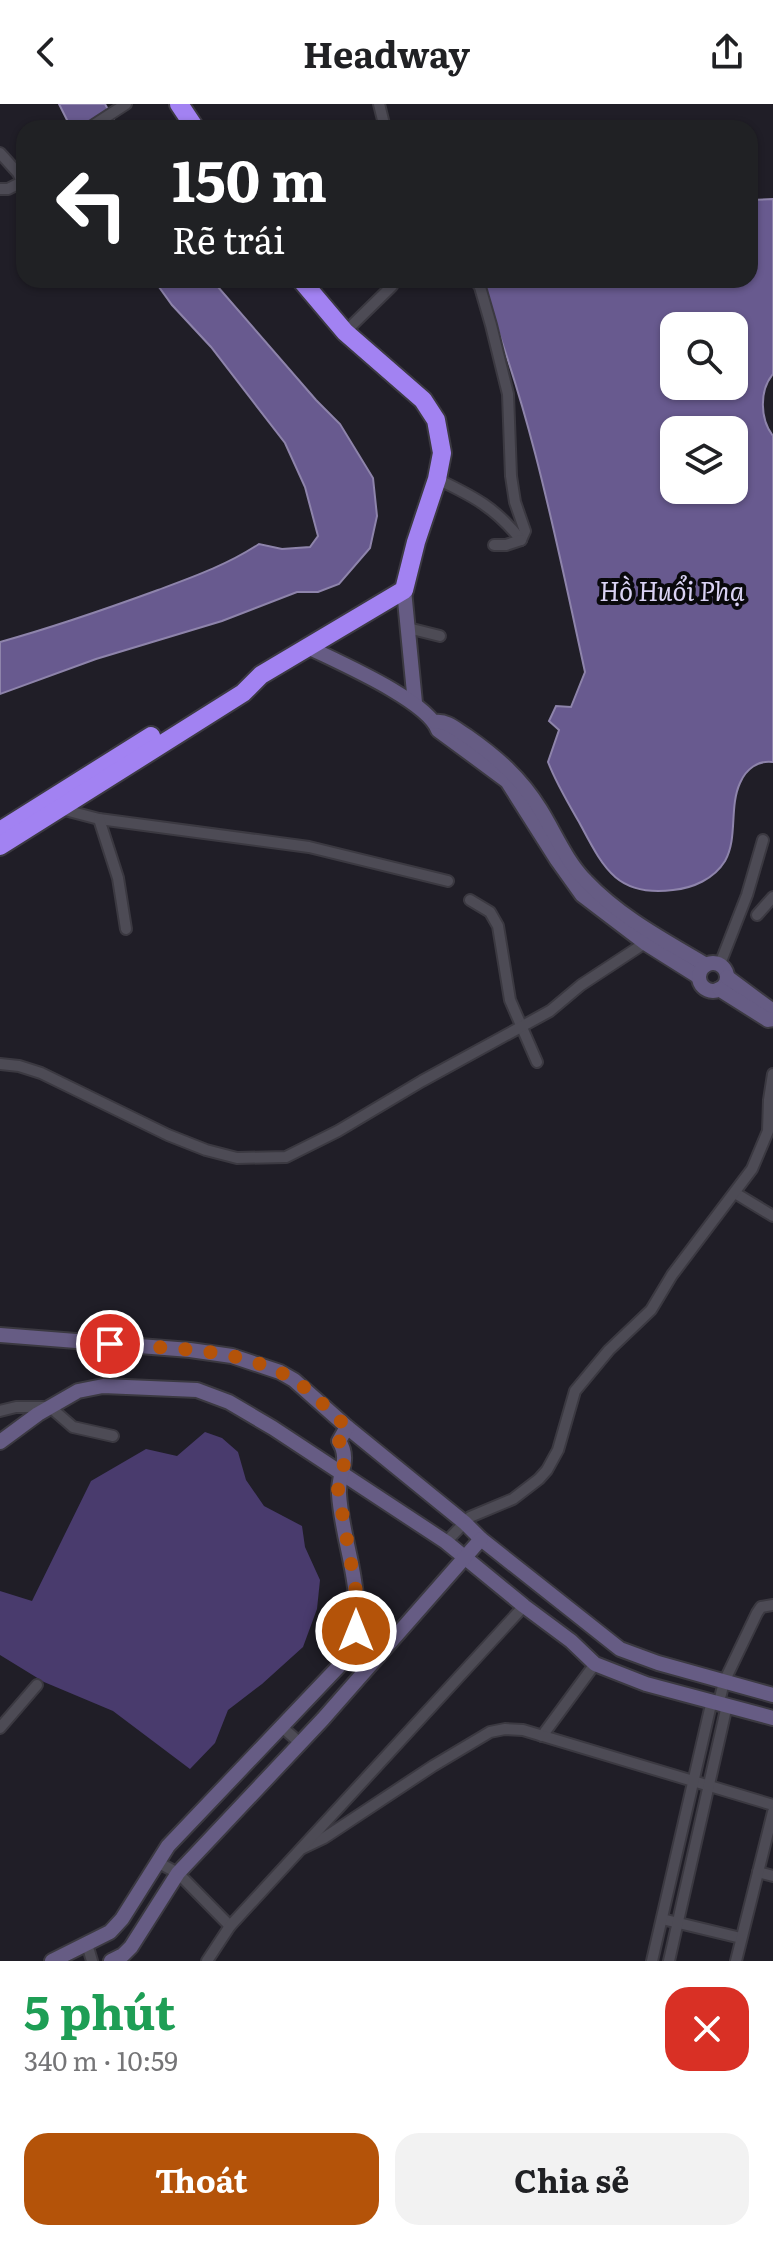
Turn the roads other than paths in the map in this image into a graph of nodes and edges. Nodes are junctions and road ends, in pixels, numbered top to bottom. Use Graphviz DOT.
graph roads {
  1 [pos="125,105"];
  2 [pos="102,120"];
  3 [pos="0,153"];
  4 [pos="16,170"];
  5 [pos="308,288"];
  6 [pos="390,288"];
  7 [pos="478,288"];
  8 [pos="345,332"];
  9 [pos="437,479"];
  10 [pos="521,540"];
  11 [pos="494,545"];
  12 [pos="404,590"];
  13 [pos="408,628"];
  14 [pos="440,636"];
  15 [pos="308,647"];
  16 [pos="415,703"];
  17 [pos="435,722"];
  18 [pos="65,800"];
  19 [pos="99,819"];
  20 [pos="0,831"];
  21 [pos="763,840"];
  22 [pos="0,846"];
  23 [pos="448,881"];
  24 [pos="773,897"];
  25 [pos="470,900"];
  26 [pos="757,915"];
  27 [pos="126,929"];
  28 [pos="645,943"];
  29 [pos="714,975"];
  30 [pos="773,1011"];
  31 [pos="773,1019"];
  32 [pos="520,1026"];
  33 [pos="537,1062"];
  34 [pos="0,1064"];
  35 [pos="773,1074"];
  36 [pos="770,1134"];
  37 [pos="735,1193"];
  38 [pos="773,1216"];
  39 [pos="0,1335"];
  40 [pos="50,1407"];
  41 [pos="0,1411"];
  42 [pos="347,1427"];
  43 [pos="113,1436"];
  44 [pos="0,1442"];
  45 [pos="340,1473"];
  46 [pos="465,1523"];
  47 [pos="481,1539"];
  48 [pos="446,1542"];
  49 [pos="464,1558"];
  50 [pos="773,1605"];
  51 [pos="524,1606"];
  52 [pos="595,1664"];
  53 [pos="724,1682"];
  54 [pos="37,1685"];
  55 [pos="773,1695"];
  56 [pos="719,1702"];
  57 [pos="773,1718"];
  58 [pos="0,1728"];
  59 [pos="289,1734"];
  60 [pos="542,1736"];
  61 [pos="694,1781"];
  62 [pos="709,1786"];
  63 [pos="773,1805"];
  64 [pos="773,1812"];
  65 [pos="303,1848"];
  66 [pos="158,1862"];
  67 [pos="174,1871"];
  68 [pos="758,1872"];
  69 [pos="773,1876"];
  70 [pos="662,1919"];
  71 [pos="678,1923"];
  72 [pos="230,1926"];
  73 [pos="741,1938"];
  74 [pos="87,1946"];
  75 [pos="52,1961"];
  76 [pos="92,1961"];
  77 [pos="111,1961"];
  78 [pos="207,1961"];
  79 [pos="652,1961"];
  80 [pos="669,1961"];
  81 [pos="736,1961"];
  1 -- 2 [label="street"];
  3 -- 4 [label="street"];
  5 -- 8 [label="highway"];
  6 -- 8 [label="street"];
  7 -- 10 [label="street"];
  8 -- 9 [label="highway"];
  9 -- 10 [label="street"];
  9 -- 12 [label="highway"];
  10 -- 11 [label="street"];
  12 -- 13 [label="street"];
  12 -- 15 [label="highway"];
  13 -- 14 [label="street"];
  13 -- 16 [label="street"];
  15 -- 16 [label="street"];
  15 -- 18 [label="highway"];
  16 -- 17 [label="street"];
  17 -- 28 [label="street"];
  17 -- 29 [label="street"];
  18 -- 19 [label="street"];
  18 -- 20 [label="highway"];
  18 -- 22 [label="highway"];
  19 -- 23 [label="street"];
  19 -- 27 [label="street"];
  21 -- 29 [label="street"];
  24 -- 26 [label="street"];
  25 -- 32 [label="street"];
  28 -- 29 [label="street"];
  28 -- 32 [label="street"];
  29 -- 30 [label="street"];
  29 -- 31 [label="street"];
  32 -- 33 [label="street"];
  32 -- 34 [label="street"];
  35 -- 36 [label="street"];
  36 -- 37 [label="street"];
  37 -- 38 [label="street"];
  37 -- 46 [label="street"];
  39 -- 42 [label="street"];
  40 -- 41 [label="street"];
  40 -- 43 [label="street"];
  40 -- 44 [label="street"];
  40 -- 45 [label="street"];
  42 -- 45 [label="street"];
  42 -- 46 [label="street"];
  45 -- 48 [label="street"];
  45 -- 59 [label="street"];
  46 -- 47 [label="street"];
  46 -- 48 [label="street"];
  47 -- 49 [label="street"];
  47 -- 53 [label="street"];
  48 -- 49 [label="street"];
  49 -- 51 [label="street"];
  49 -- 59 [label="street"];
  50 -- 53 [label="street"];
  51 -- 52 [label="street"];
  51 -- 65 [label="street"];
  52 -- 56 [label="street"];
  52 -- 60 [label="street"];
  53 -- 55 [label="street"];
  53 -- 56 [label="street"];
  54 -- 58 [label="street"];
  56 -- 57 [label="street"];
  56 -- 61 [label="street"];
  56 -- 62 [label="street"];
  59 -- 66 [label="street"];
  59 -- 67 [label="street"];
  60 -- 61 [label="street"];
  60 -- 65 [label="street"];
  61 -- 62 [label="street"];
  61 -- 70 [label="street"];
  62 -- 63 [label="street"];
  62 -- 71 [label="street"];
  64 -- 68 [label="street"];
  65 -- 72 [label="street"];
  66 -- 67 [label="street"];
  66 -- 74 [label="street"];
  67 -- 72 [label="street"];
  67 -- 77 [label="street"];
  68 -- 69 [label="street"];
  68 -- 73 [label="street"];
  70 -- 71 [label="street"];
  70 -- 79 [label="street"];
  71 -- 73 [label="street"];
  71 -- 80 [label="street"];
  72 -- 78 [label="street"];
  73 -- 81 [label="street"];
  74 -- 75 [label="street"];
  74 -- 76 [label="street"];
}
